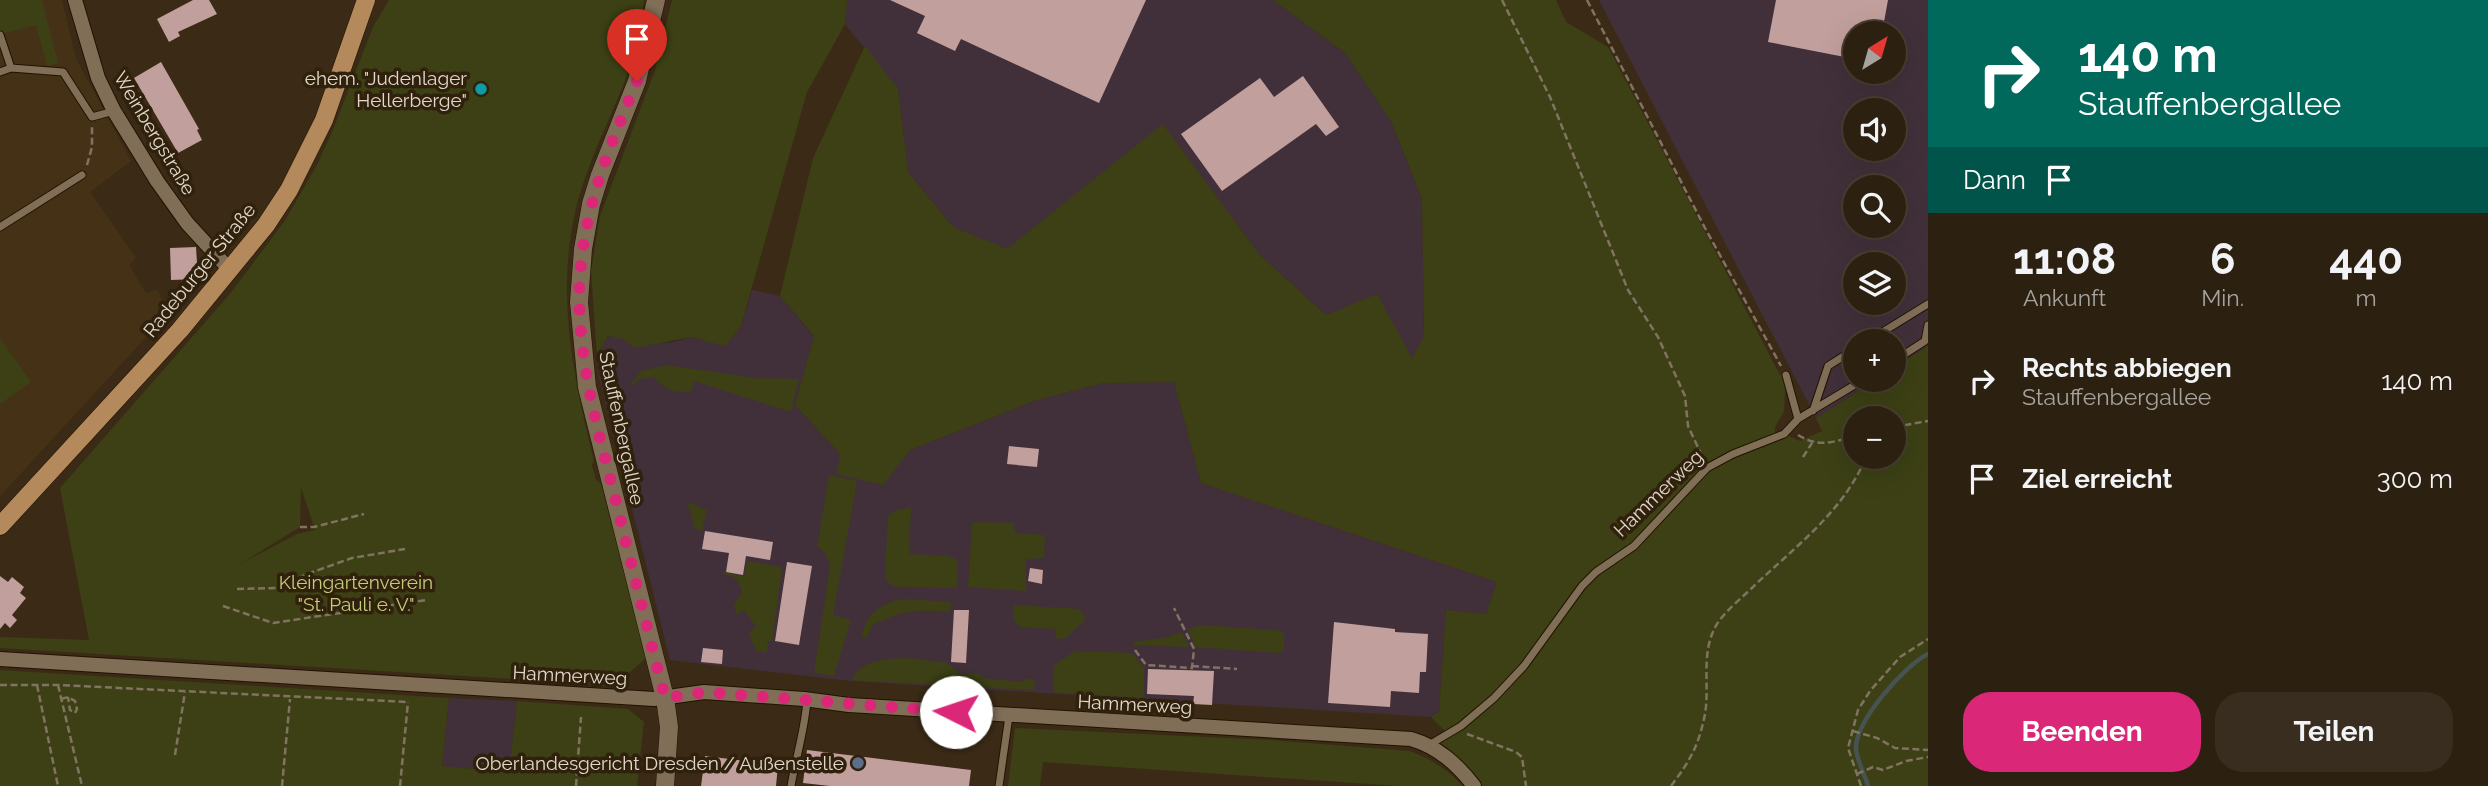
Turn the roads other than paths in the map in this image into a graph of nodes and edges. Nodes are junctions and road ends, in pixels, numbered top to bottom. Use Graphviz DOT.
graph roads {
  1 [pos="75,0"];
  2 [pos="366,0"];
  3 [pos="656,0"];
  4 [pos="0,35"];
  5 [pos="11,68"];
  6 [pos="0,72"];
  7 [pos="114,111"];
  8 [pos="82,175"];
  9 [pos="0,227"];
  10 [pos="230,270"];
  11 [pos="1928,304"];
  12 [pos="1928,325"];
  13 [pos="1887,329"];
  14 [pos="1906,353"];
  15 [pos="1843,357"];
  16 [pos="1786,375"];
  17 [pos="1844,392"];
  18 [pos="1812,412"];
  19 [pos="1798,419"];
  20 [pos="0,526"];
  21 [pos="0,659"];
  22 [pos="665,698"];
  23 [pos="807,699"];
  24 [pos="1009,716"];
  25 [pos="1429,744"];
  26 [pos="666,786"];
  27 [pos="791,786"];
  28 [pos="999,786"];
  29 [pos="1474,786"];
  1 -- 7 [label="street, Weinbergstraße"];
  2 -- 10 [label="main road, Radeburger Straße"];
  3 -- 22 [label="main road, Stauffenbergallee"];
  4 -- 5 [label="lane"];
  5 -- 6 [label="lane"];
  5 -- 7 [label="lane"];
  7 -- 10 [label="street, Weinbergstraße"];
  8 -- 9 [label="lane"];
  10 -- 20 [label="main road, Radeburger Straße"];
  11 -- 13 [label="lane"];
  12 -- 14 [label="lane"];
  15 -- 18 [label="lane"];
  16 -- 19 [label="lane"];
  17 -- 18 [label="lane, Hammerweg"];
  18 -- 19 [label="lane, Hammerweg"];
  19 -- 25 [label="lane, Hammerweg"];
  21 -- 22 [label="street, Hammerweg"];
  22 -- 23 [label="street, Hammerweg"];
  22 -- 26 [label="main road, Stauffenbergallee"];
  23 -- 24 [label="street, Hammerweg"];
  23 -- 27 [label="lane"];
  24 -- 25 [label="street, Hammerweg"];
  24 -- 28 [label="lane"];
  25 -- 29 [label="street, Hammerweg"];
}
